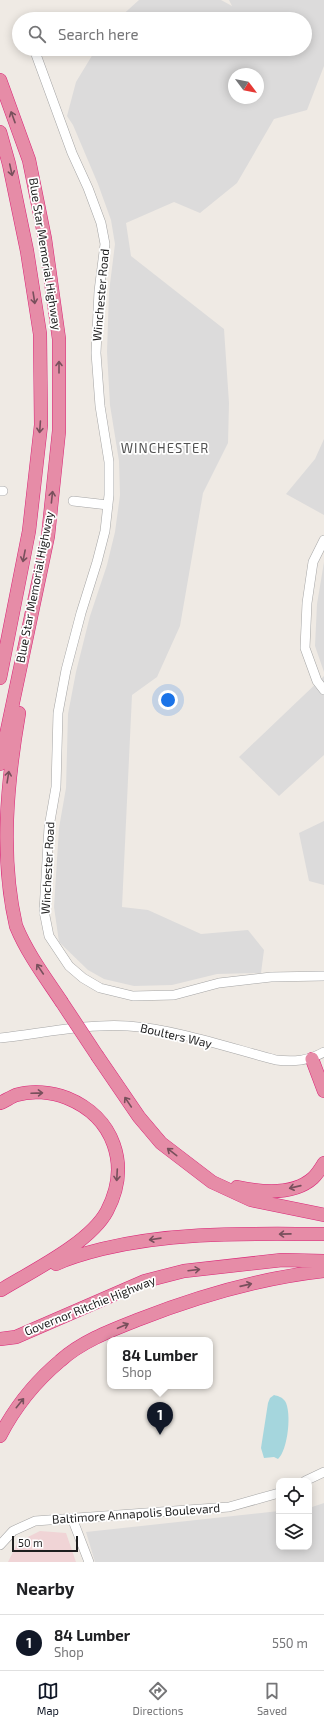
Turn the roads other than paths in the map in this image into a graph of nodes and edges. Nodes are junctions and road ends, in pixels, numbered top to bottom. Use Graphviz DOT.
graph roads {
  1 [pos="37,56"];
  2 [pos="0,80"];
  3 [pos="0,132"];
  4 [pos="73,501"];
  5 [pos="108,505"];
  6 [pos="48,536"];
  7 [pos="324,540"];
  8 [pos="0,678"];
  9 [pos="324,690"];
  10 [pos="0,764"];
  11 [pos="324,976"];
  12 [pos="0,1038"];
  13 [pos="324,1052"];
  14 [pos="312,1059"];
  15 [pos="324,1091"];
  16 [pos="0,1103"];
  17 [pos="324,1163"];
  18 [pos="194,1169"];
  19 [pos="324,1215"];
  20 [pos="324,1234"];
  21 [pos="324,1260"];
  22 [pos="324,1271"];
  23 [pos="0,1290"];
  24 [pos="0,1339"];
  25 [pos="0,1436"];
  26 [pos="324,1472"];
  27 [pos="311,1478"];
  28 [pos="276,1494"];
  29 [pos="72,1518"];
  30 [pos="0,1545"];
  31 [pos="89,1562"];
  1 -- 5 [label="street, Winchester Road"];
  6 -- 2 [label="highway, Blue Star Memorial Highway, one-way"];
  3 -- 8 [label="highway, Blue Star Memorial Highway, one-way"];
  4 -- 5 [label="street"];
  5 -- 11 [label="street, Winchester Road"];
  6 -- 10 [label="highway, Blue Star Memorial Highway"];
  18 -- 6 [label="highway, one-way, bridge"];
  7 -- 9 [label="street"];
  12 -- 14 [label="street, Boulters Way"];
  13 -- 14 [label="street, Boulters Way"];
  14 -- 15 [label="highway"];
  16 -- 23 [label="highway, one-way"];
  17 -- 18 [label="highway, one-way"];
  18 -- 19 [label="highway"];
  20 -- 23 [label="highway, one-way"];
  24 -- 21 [label="highway, Governor Ritchie Highway, one-way"];
  25 -- 22 [label="highway, one-way"];
  26 -- 27 [label="street"];
  28 -- 29 [label="street, Baltimore Annapolis Boulevard"];
  29 -- 30 [label="street, Baltimore Annapolis Boulevard"];
  29 -- 31 [label="street"];
}
